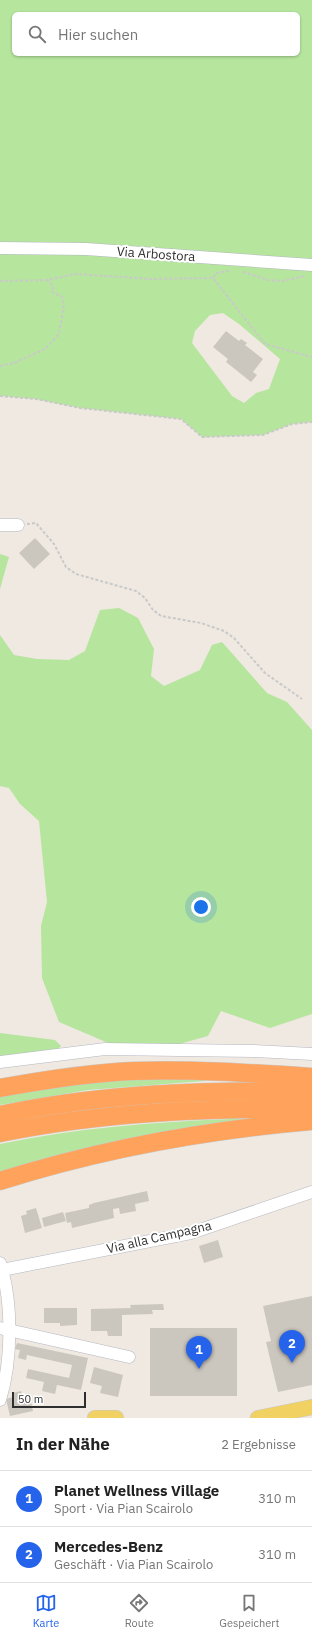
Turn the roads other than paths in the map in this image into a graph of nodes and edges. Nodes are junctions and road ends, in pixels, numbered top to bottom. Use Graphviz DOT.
graph roads {
  1 [pos="0,248"];
  2 [pos="312,265"];
  3 [pos="0,525"];
  4 [pos="18,525"];
  5 [pos="312,1054"];
  6 [pos="0,1062"];
  7 [pos="312,1077"];
  8 [pos="0,1088"];
  9 [pos="312,1092"];
  10 [pos="312,1109"];
  11 [pos="0,1115"];
  12 [pos="312,1121"];
  13 [pos="0,1134"];
  14 [pos="0,1181"];
  15 [pos="312,1192"];
  16 [pos="1,1266"];
  17 [pos="4,1328"];
  18 [pos="129,1357"];
  19 [pos="4,1363"];
  20 [pos="0,1400"];
  21 [pos="312,1407"];
  22 [pos="95,1418"];
  23 [pos="107,1418"];
  24 [pos="116,1418"];
  25 [pos="258,1418"];
  1 -- 2 [label="street, Via Arbostora"];
  3 -- 4 [label="street"];
  5 -- 6 [label="street"];
  7 -- 8 [label="highway"];
  9 -- 11 [label="highway"];
  10 -- 13 [label="highway"];
  12 -- 14 [label="highway"];
  15 -- 16 [label="street, Via alla Campagna"];
  16 -- 17 [label="street"];
  17 -- 18 [label="street"];
  17 -- 19 [label="street"];
  19 -- 20 [label="street"];
  21 -- 25 [label="main road"];
  22 -- 23 [label="main road"];
  23 -- 24 [label="main road"];
}
